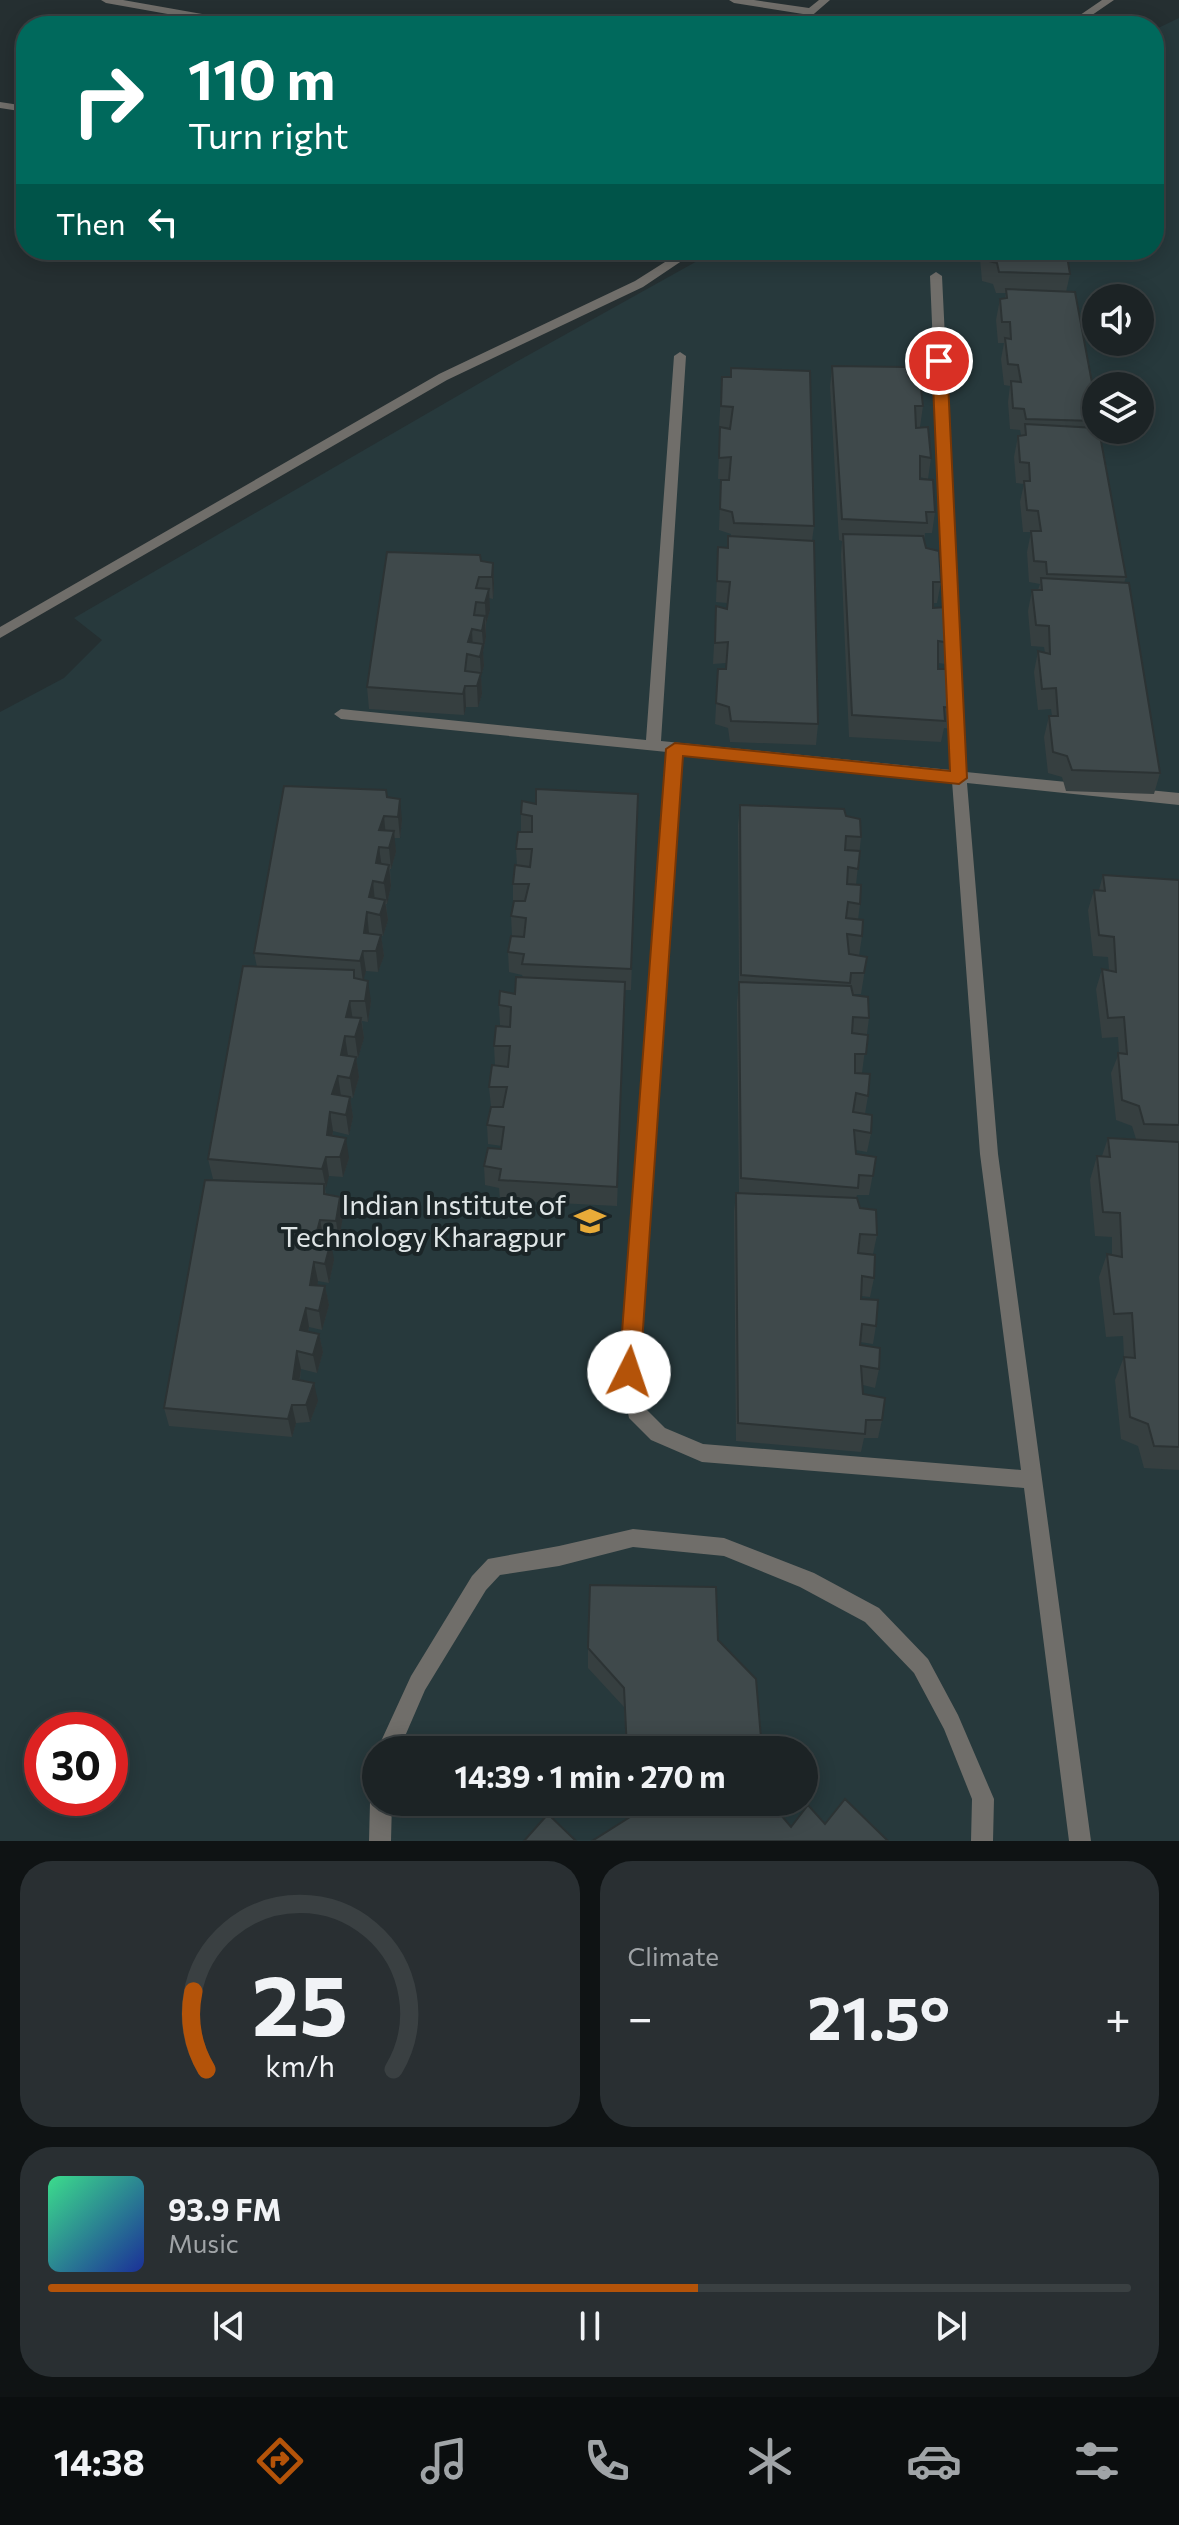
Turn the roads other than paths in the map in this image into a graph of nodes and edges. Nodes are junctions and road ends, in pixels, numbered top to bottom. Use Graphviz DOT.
graph roads {
  1 [pos="106,0"];
  2 [pos="734,0"];
  3 [pos="825,0"];
  4 [pos="1109,0"];
  5 [pos="813,12"];
  6 [pos="196,16"];
  7 [pos="808,16"];
  8 [pos="1084,16"];
  9 [pos="676,260"];
  10 [pos="936,276"];
  11 [pos="680,356"];
  12 [pos="0,633"];
  13 [pos="341,714"];
  14 [pos="653,746"];
  15 [pos="675,749"];
  16 [pos="959,778"];
  17 [pos="1179,799"];
  18 [pos="1032,1480"];
  19 [pos="394,1736"];
  20 [pos="381,1816"];
  21 [pos="380,1841"];
  22 [pos="982,1841"];
  23 [pos="1080,1841"];
  1 -- 6 [label="street"];
  2 -- 5 [label="street"];
  3 -- 5 [label="street"];
  4 -- 8 [label="street"];
  5 -- 7 [label="street"];
  9 -- 12 [label="street"];
  10 -- 16 [label="street"];
  11 -- 14 [label="street"];
  13 -- 14 [label="street"];
  14 -- 15 [label="street"];
  15 -- 16 [label="street"];
  15 -- 18 [label="street"];
  16 -- 17 [label="street"];
  16 -- 18 [label="street"];
  18 -- 23 [label="street"];
  19 -- 22 [label="street"];
  20 -- 21 [label="street"];
}
